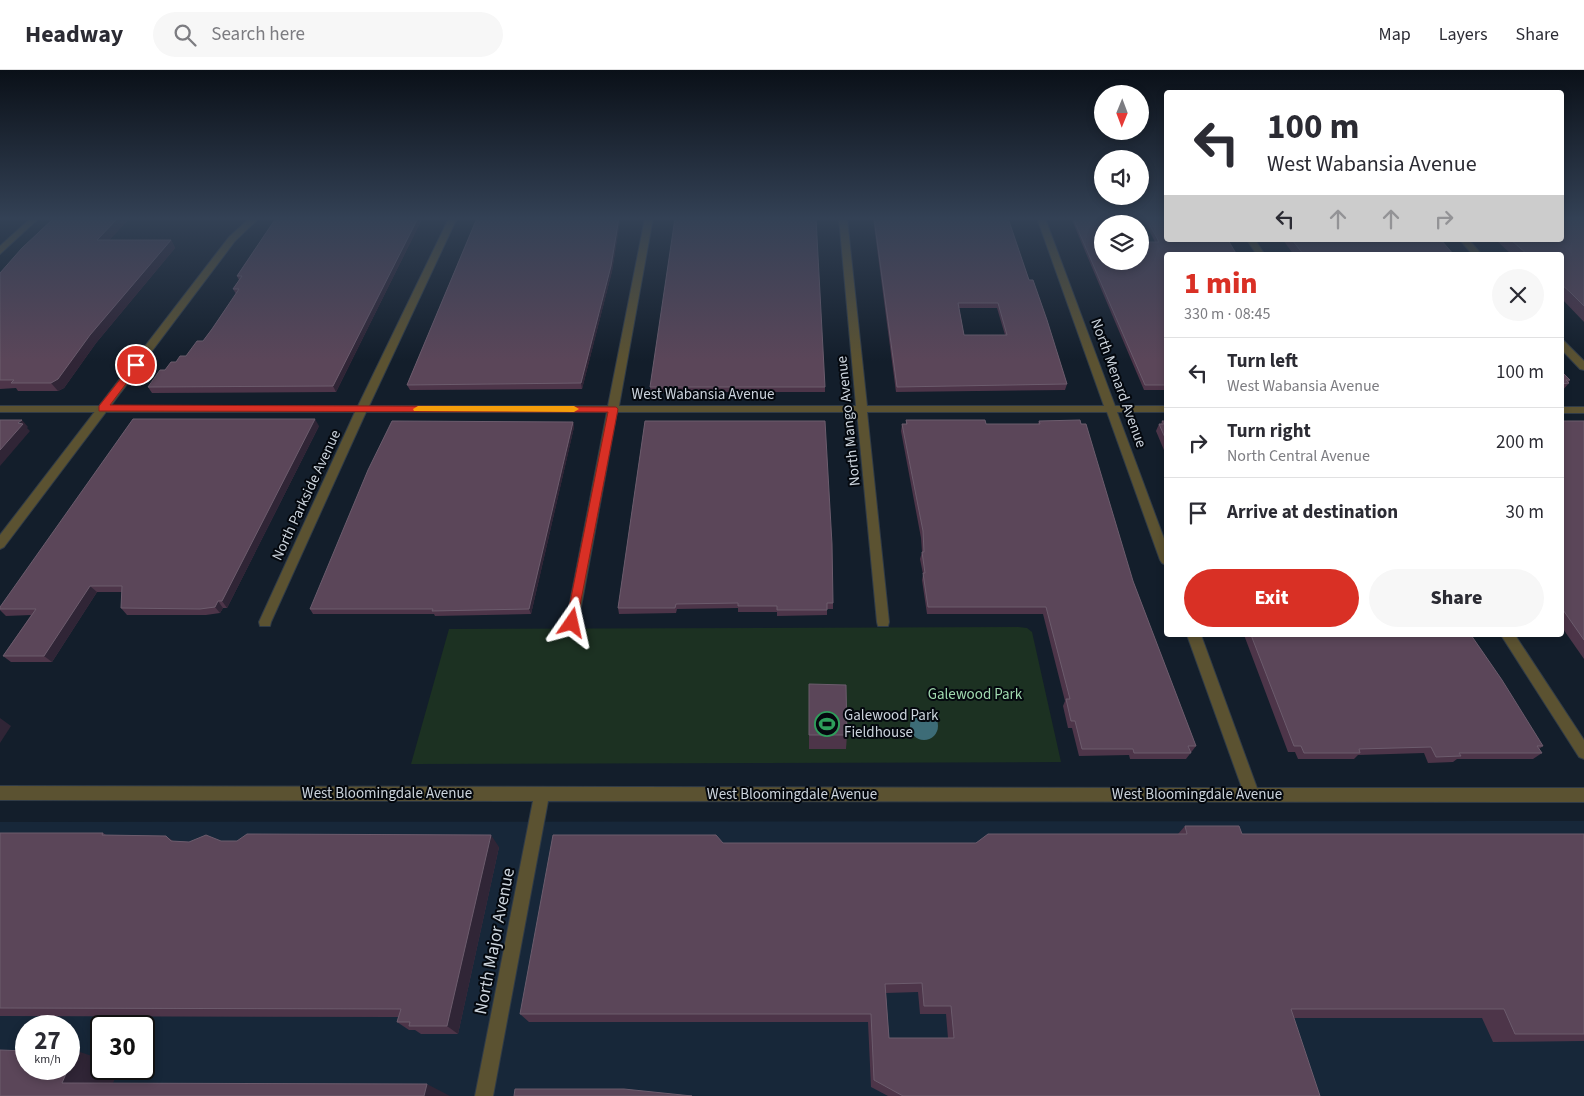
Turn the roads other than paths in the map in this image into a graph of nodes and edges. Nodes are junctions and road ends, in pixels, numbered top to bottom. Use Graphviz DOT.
graph roads {
  1 [pos="212,266"];
  2 [pos="430,266"];
  3 [pos="640,266"];
  4 [pos="849,266"];
  5 [pos="1059,266"];
  6 [pos="1564,346"];
  7 [pos="1584,367"];
  8 [pos="103,408"];
  9 [pos="0,409"];
  10 [pos="362,409"];
  11 [pos="613,409"];
  12 [pos="862,409"];
  13 [pos="1111,409"];
  14 [pos="1164,409"];
  15 [pos="1564,410"];
  16 [pos="1584,410"];
  17 [pos="0,544"];
  18 [pos="1164,555"];
  19 [pos="264,622"];
  20 [pos="883,622"];
  21 [pos="572,623"];
  22 [pos="1195,637"];
  23 [pos="1509,637"];
  24 [pos="1584,752"];
  25 [pos="0,792"];
  26 [pos="542,793"];
  27 [pos="1252,794"];
  28 [pos="1584,795"];
  29 [pos="484,1096"];
  1 -- 8 [label="street"];
  2 -- 10 [label="street, North Parkside Avenue"];
  3 -- 11 [label="street"];
  4 -- 12 [label="street, North Mango Avenue"];
  5 -- 13 [label="street, North Menard Avenue"];
  6 -- 7 [label="street"];
  8 -- 9 [label="street, West Wabansia Avenue"];
  8 -- 10 [label="street, West Wabansia Avenue"];
  8 -- 17 [label="street"];
  10 -- 11 [label="street, West Wabansia Avenue"];
  10 -- 19 [label="street, North Parkside Avenue"];
  11 -- 12 [label="street, West Wabansia Avenue"];
  11 -- 21 [label="street"];
  12 -- 13 [label="street, West Wabansia Avenue"];
  12 -- 20 [label="street, North Mango Avenue"];
  13 -- 14 [label="street, West Wabansia Avenue"];
  13 -- 18 [label="street, North Menard Avenue"];
  15 -- 16 [label="street"];
  22 -- 27 [label="street"];
  23 -- 24 [label="street"];
  25 -- 26 [label="street, West Bloomingdale Avenue"];
  26 -- 27 [label="street, West Bloomingdale Avenue"];
  26 -- 29 [label="street, North Major Avenue"];
  27 -- 28 [label="street, West Bloomingdale Avenue"];
}
